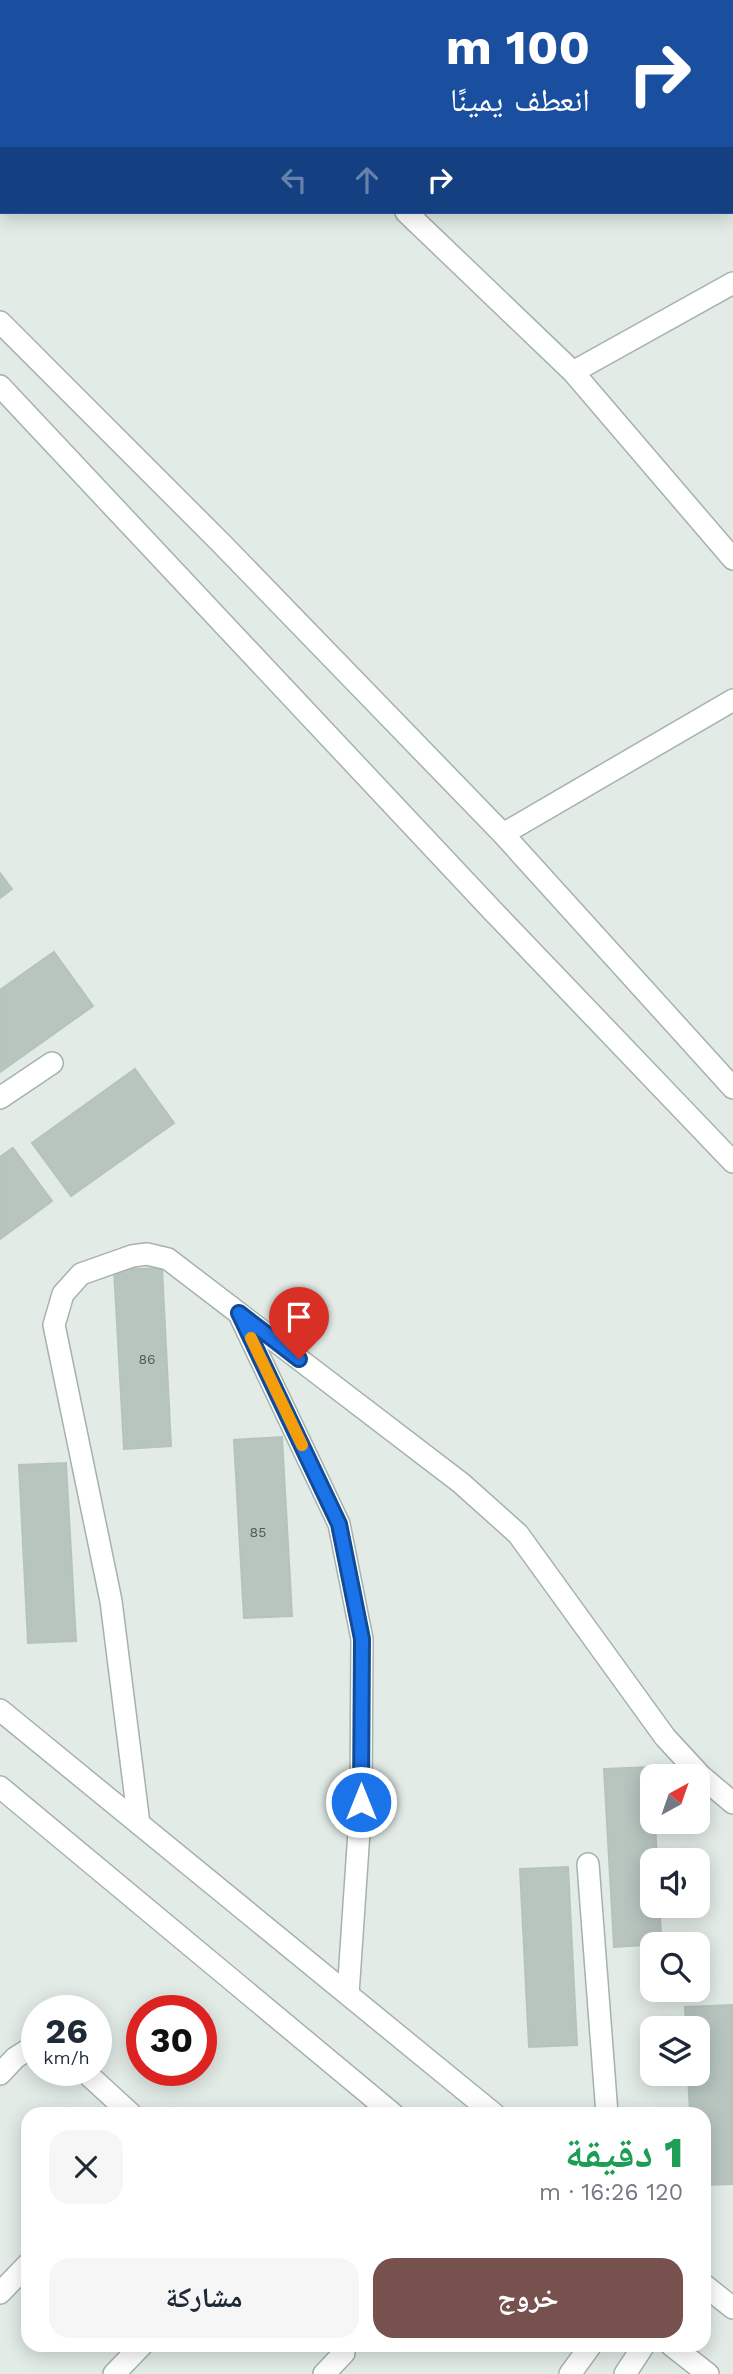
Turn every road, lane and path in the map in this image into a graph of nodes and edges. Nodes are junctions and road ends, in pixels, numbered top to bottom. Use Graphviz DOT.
graph roads {
  1 [pos="408,214"];
  2 [pos="733,283"];
  3 [pos="0,322"];
  4 [pos="573,372"];
  5 [pos="0,387"];
  6 [pos="733,559"];
  7 [pos="733,700"];
  8 [pos="503,834"];
  9 [pos="51,1063"];
  10 [pos="733,1088"];
  11 [pos="0,1098"];
  12 [pos="733,1162"];
  13 [pos="239,1313"];
  14 [pos="0,1710"];
  15 [pos="0,1787"];
  16 [pos="733,1803"];
  17 [pos="139,1824"];
  18 [pos="588,1864"];
  19 [pos="348,1994"];
  20 [pos="7,2051"];
  21 [pos="0,2074"];
  22 [pos="100,2086"];
  23 [pos="123,2107"];
  24 [pos="385,2107"];
  25 [pos="485,2107"];
  26 [pos="606,2107"];
  27 [pos="21,2271"];
  28 [pos="711,2291"];
  29 [pos="0,2293"];
  30 [pos="733,2308"];
  31 [pos="135,2352"];
  32 [pos="586,2352"];
  33 [pos="640,2352"];
  34 [pos="680,2352"];
  35 [pos="344,2357"];
  36 [pos="114,2374"];
  37 [pos="324,2374"];
  38 [pos="570,2374"];
  39 [pos="625,2374"];
  40 [pos="708,2374"];
  1 -- 4 [label="street"];
  2 -- 4 [label="street"];
  3 -- 8 [label="street"];
  4 -- 6 [label="street"];
  5 -- 12 [label="street"];
  7 -- 8 [label="street"];
  8 -- 10 [label="street"];
  9 -- 11 [label="street"];
  13 -- 16 [label="street"];
  13 -- 17 [label="street"];
  13 -- 19 [label="street"];
  14 -- 17 [label="street"];
  15 -- 24 [label="street"];
  17 -- 19 [label="street"];
  18 -- 26 [label="street"];
  19 -- 25 [label="street"];
  20 -- 21 [label="street"];
  22 -- 23 [label="street"];
  27 -- 29 [label="street"];
  28 -- 30 [label="street"];
  31 -- 36 [label="street"];
  32 -- 38 [label="street"];
  33 -- 39 [label="street"];
  34 -- 40 [label="street"];
  35 -- 37 [label="street"];
}
